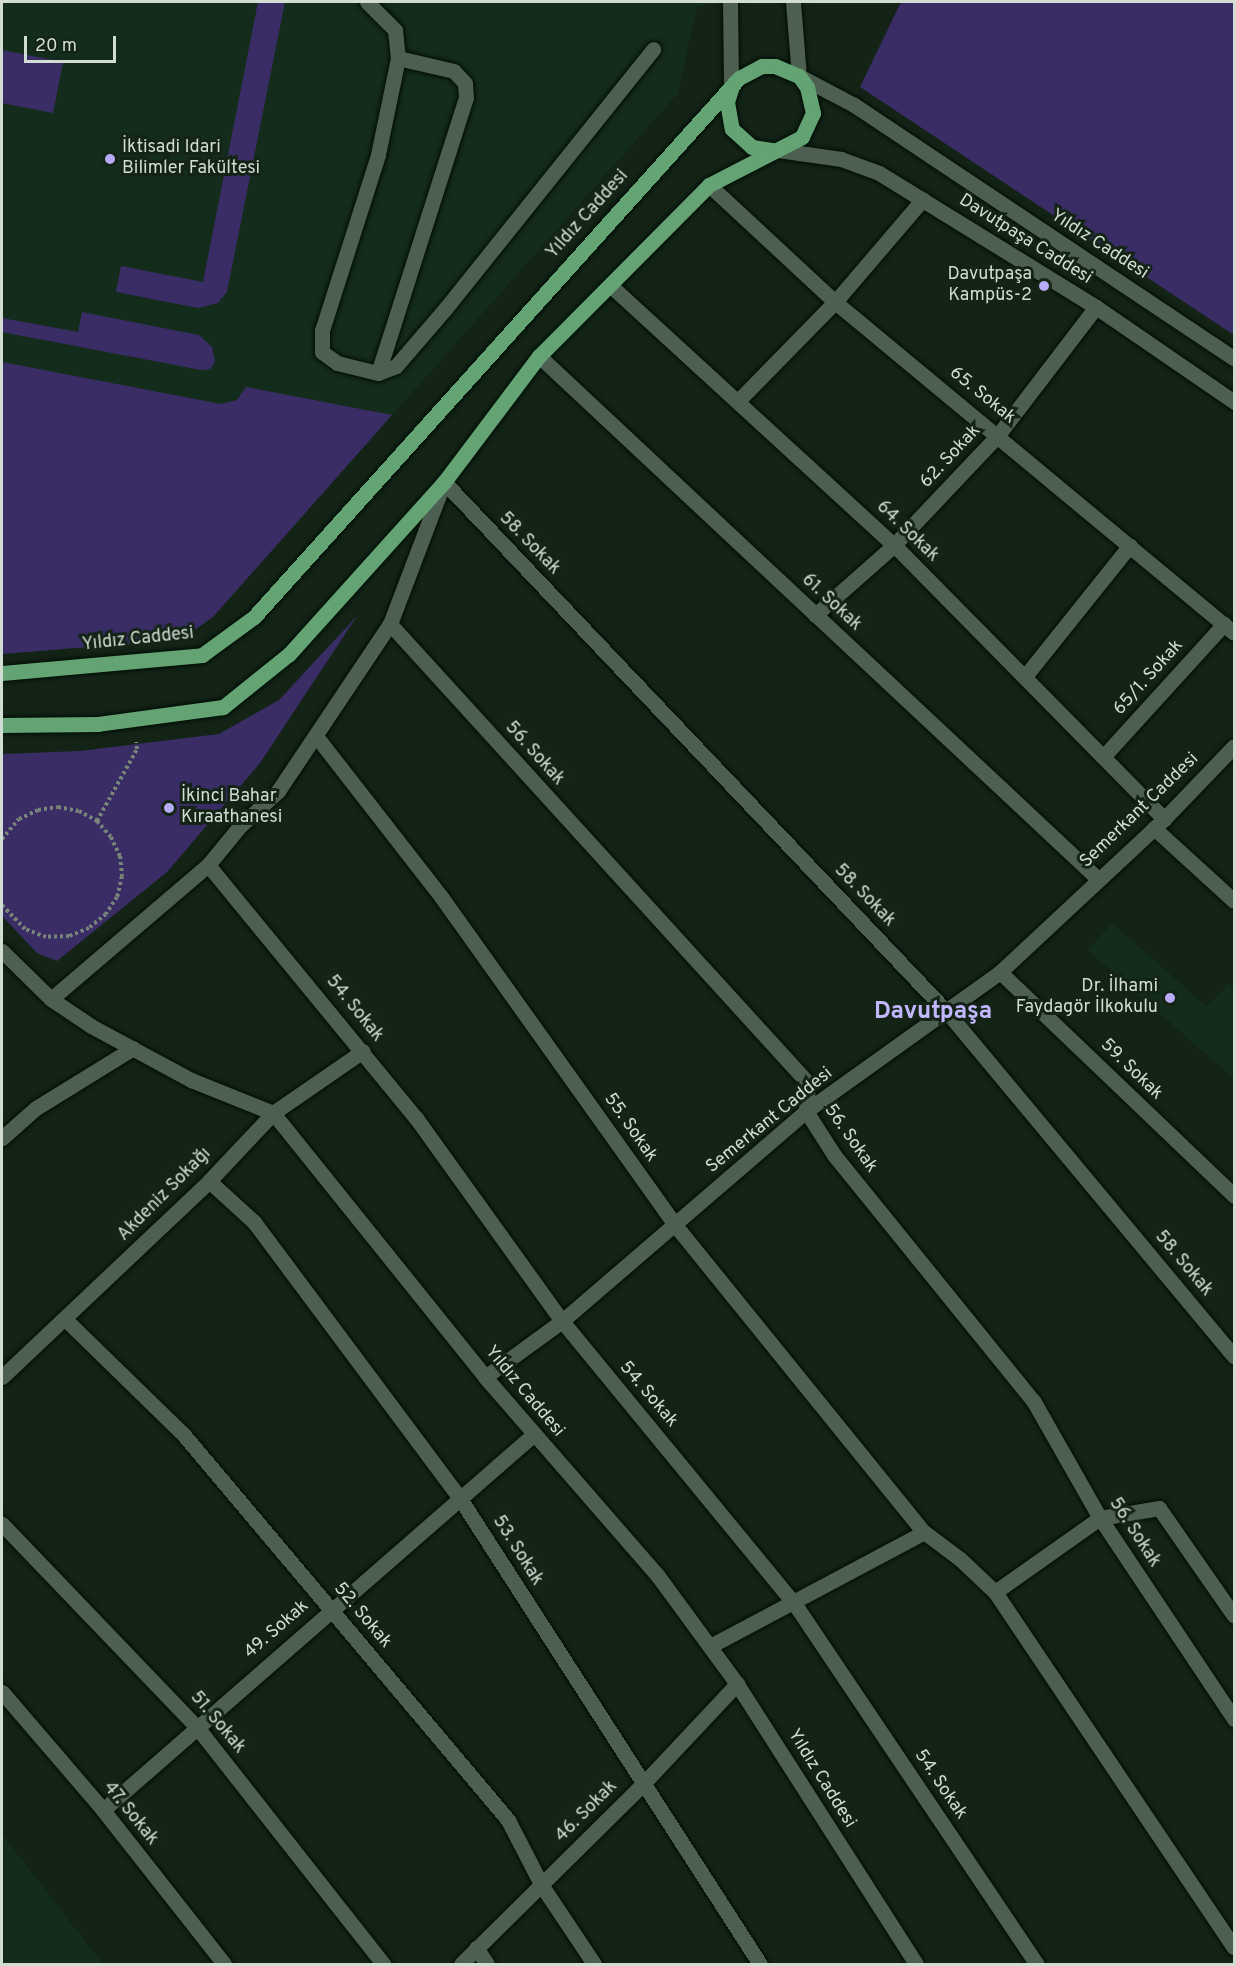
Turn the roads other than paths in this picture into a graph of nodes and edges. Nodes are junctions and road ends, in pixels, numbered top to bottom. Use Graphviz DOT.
graph roads {
  1 [pos="367,2"];
  2 [pos="730,2"];
  3 [pos="793,2"];
  4 [pos="653,49"];
  5 [pos="398,58"];
  6 [pos="799,76"];
  7 [pos="731,89"];
  8 [pos="778,150"];
  9 [pos="709,185"];
  10 [pos="923,199"];
  11 [pos="611,286"];
  12 [pos="834,302"];
  13 [pos="1096,307"];
  14 [pos="539,356"];
  15 [pos="1234,358"];
  16 [pos="378,373"];
  17 [pos="738,401"];
  18 [pos="1234,402"];
  19 [pos="998,435"];
  20 [pos="444,482"];
  21 [pos="894,545"];
  22 [pos="1130,545"];
  23 [pos="815,615"];
  24 [pos="390,624"];
  25 [pos="1229,628"];
  26 [pos="2,673"];
  27 [pos="1026,675"];
  28 [pos="2,726"];
  29 [pos="316,736"];
  30 [pos="1234,746"];
  31 [pos="1103,757"];
  32 [pos="1159,824"];
  33 [pos="208,865"];
  34 [pos="1097,878"];
  35 [pos="1234,901"];
  36 [pos="2,951"];
  37 [pos="1000,972"];
  38 [pos="51,999"];
  39 [pos="947,1012"];
  40 [pos="133,1048"];
  41 [pos="363,1051"];
  42 [pos="806,1111"];
  43 [pos="273,1113"];
  44 [pos="2,1138"];
  45 [pos="209,1181"];
  46 [pos="1234,1196"];
  47 [pos="675,1225"];
  48 [pos="65,1319"];
  49 [pos="562,1322"];
  50 [pos="1234,1356"];
  51 [pos="2,1377"];
  52 [pos="485,1377"];
  53 [pos="534,1434"];
  54 [pos="459,1497"];
  55 [pos="1100,1518"];
  56 [pos="2,1524"];
  57 [pos="924,1532"];
  58 [pos="995,1592"];
  59 [pos="794,1603"];
  60 [pos="330,1609"];
  61 [pos="1234,1616"];
  62 [pos="710,1646"];
  63 [pos="738,1684"];
  64 [pos="2,1692"];
  65 [pos="1234,1719"];
  66 [pos="196,1726"];
  67 [pos="642,1785"];
  68 [pos="103,1810"];
  69 [pos="542,1886"];
  70 [pos="1234,1947"];
  71 [pos="476,1948"];
  72 [pos="224,1965"];
  73 [pos="383,1965"];
  74 [pos="460,1965"];
  75 [pos="487,1965"];
  76 [pos="594,1965"];
  77 [pos="760,1965"];
  78 [pos="916,1965"];
  79 [pos="1037,1965"];
  1 -- 5 [label="street"];
  2 -- 7 [label="street"];
  3 -- 6 [label="street"];
  4 -- 16 [label="street"];
  5 -- 16 [label="street"];
  5 -- 16 [label="street"];
  6 -- 7 [label="main road, Yıldız Caddesi"];
  6 -- 8 [label="main road"];
  6 -- 15 [label="street, Yıldız Caddesi"];
  7 -- 8 [label="main road"];
  7 -- 26 [label="main road, Yıldız Caddesi"];
  8 -- 9 [label="main road"];
  8 -- 10 [label="street, Davutpaşa Caddesi"];
  9 -- 11 [label="main road"];
  9 -- 12 [label="street, 65. Sokak"];
  10 -- 12 [label="street"];
  10 -- 13 [label="street, Davutpaşa Caddesi"];
  11 -- 14 [label="main road"];
  11 -- 17 [label="street, 64. Sokak"];
  12 -- 17 [label="street"];
  12 -- 19 [label="street, 65. Sokak"];
  13 -- 18 [label="street, Davutpaşa Caddesi"];
  13 -- 19 [label="street, 62. Sokak"];
  14 -- 20 [label="main road"];
  14 -- 23 [label="street, 61. Sokak"];
  17 -- 21 [label="street, 64. Sokak"];
  19 -- 21 [label="street, 62. Sokak"];
  19 -- 22 [label="street, 65. Sokak"];
  20 -- 24 [label="street"];
  20 -- 28 [label="main road"];
  20 -- 39 [label="street, 58. Sokak"];
  21 -- 23 [label="street, 62. Sokak"];
  21 -- 27 [label="street, 64. Sokak"];
  22 -- 25 [label="street, 65. Sokak"];
  22 -- 27 [label="street"];
  23 -- 34 [label="street, 61. Sokak"];
  24 -- 29 [label="street"];
  24 -- 42 [label="street, 56. Sokak"];
  25 -- 31 [label="street, 65/1. Sokak"];
  27 -- 31 [label="street, 64. Sokak"];
  29 -- 33 [label="street"];
  29 -- 47 [label="street, 55. Sokak"];
  30 -- 32 [label="street, Semerkant Caddesi"];
  31 -- 32 [label="street, 64. Sokak"];
  32 -- 34 [label="street, Semerkant Caddesi"];
  32 -- 35 [label="street, 64. Sokak"];
  33 -- 38 [label="street"];
  33 -- 41 [label="street, 54. Sokak"];
  34 -- 37 [label="street, Semerkant Caddesi"];
  36 -- 38 [label="street, Yıldız Caddesi"];
  37 -- 39 [label="street, Semerkant Caddesi"];
  37 -- 46 [label="street, 59. Sokak"];
  38 -- 40 [label="street, Yıldız Caddesi"];
  39 -- 42 [label="street, Semerkant Caddesi"];
  39 -- 50 [label="street, 58. Sokak"];
  40 -- 43 [label="street, Yıldız Caddesi"];
  40 -- 44 [label="street"];
  41 -- 43 [label="street, Akdeniz Sokağı"];
  41 -- 49 [label="street, 54. Sokak"];
  42 -- 47 [label="street, Semerkant Caddesi"];
  42 -- 55 [label="street, 56. Sokak"];
  43 -- 45 [label="street, Akdeniz Sokağı"];
  43 -- 52 [label="street, Yıldız Caddesi"];
  45 -- 48 [label="street, Akdeniz Sokağı"];
  45 -- 54 [label="street, 53. Sokak"];
  47 -- 49 [label="street, Semerkant Caddesi"];
  47 -- 57 [label="street, 55. Sokak"];
  48 -- 51 [label="street, Akdeniz Sokağı"];
  48 -- 60 [label="street, 52. Sokak"];
  49 -- 52 [label="street, Semerkant Caddesi"];
  49 -- 59 [label="street, 54. Sokak"];
  52 -- 53 [label="street, Yıldız Caddesi"];
  53 -- 54 [label="street, 49. Sokak"];
  53 -- 62 [label="street, Yıldız Caddesi"];
  54 -- 60 [label="street, 49. Sokak"];
  54 -- 67 [label="street, 53. Sokak"];
  55 -- 58 [label="street"];
  55 -- 61 [label="street"];
  55 -- 65 [label="street, 56. Sokak"];
  56 -- 66 [label="street, 51. Sokak"];
  57 -- 58 [label="street, 55. Sokak"];
  57 -- 59 [label="street"];
  58 -- 70 [label="street, 55. Sokak"];
  59 -- 62 [label="street"];
  59 -- 79 [label="street, 54. Sokak"];
  60 -- 66 [label="street, 49. Sokak"];
  60 -- 69 [label="street, 52. Sokak"];
  62 -- 63 [label="street, Yıldız Caddesi"];
  63 -- 67 [label="street, 46. Sokak"];
  63 -- 78 [label="street, Yıldız Caddesi"];
  64 -- 68 [label="street, 47. Sokak"];
  66 -- 68 [label="street, 49. Sokak"];
  66 -- 73 [label="street, 51. Sokak"];
  67 -- 69 [label="street, 46. Sokak"];
  67 -- 77 [label="street, 53. Sokak"];
  68 -- 72 [label="street, 47. Sokak"];
  69 -- 71 [label="street, 46. Sokak"];
  69 -- 76 [label="street, 52. Sokak"];
  71 -- 74 [label="street, 46. Sokak"];
  71 -- 75 [label="street"];
}
